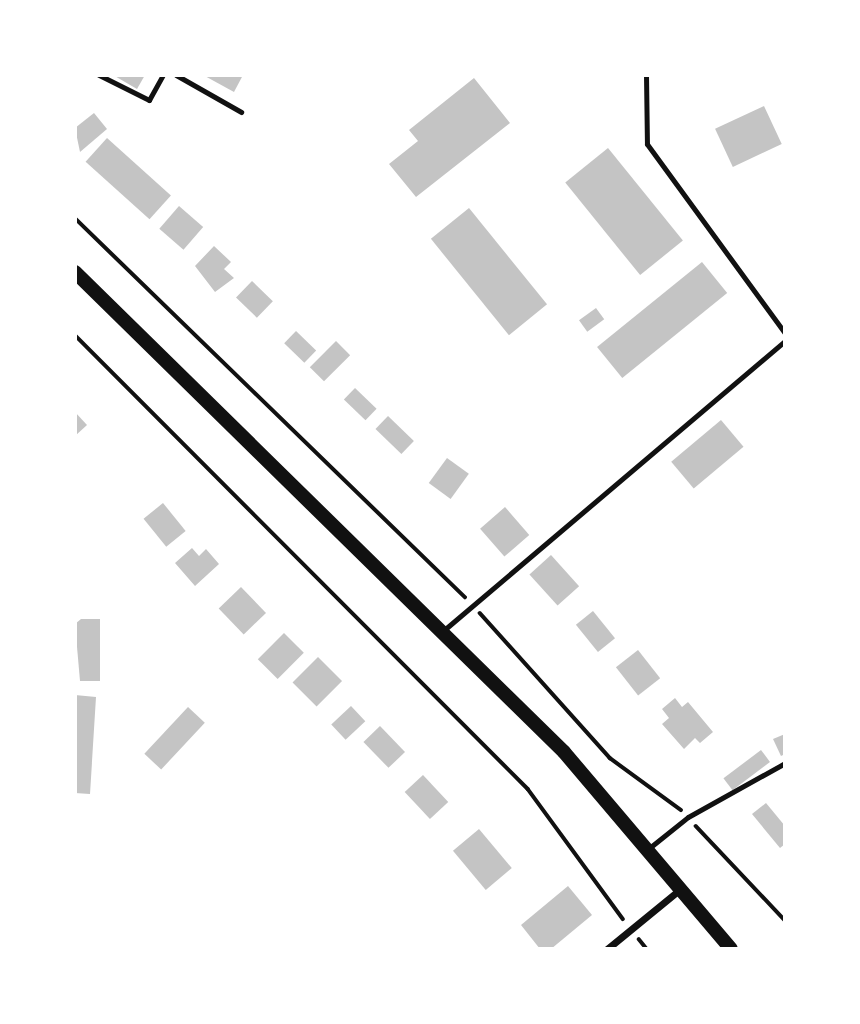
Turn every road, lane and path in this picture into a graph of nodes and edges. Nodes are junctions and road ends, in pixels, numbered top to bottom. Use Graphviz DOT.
graph roads {
  1 [pos="99,75"];
  2 [pos="163,75"];
  3 [pos="176,75"];
  4 [pos="646,75"];
  5 [pos="241,112"];
  6 [pos="75,218"];
  7 [pos="75,272"];
  8 [pos="785,333"];
  9 [pos="75,335"];
  10 [pos="785,341"];
  11 [pos="473,605"];
  12 [pos="441,632"];
  13 [pos="785,763"];
  14 [pos="688,817"];
  15 [pos="646,851"];
  16 [pos="679,891"];
  17 [pos="785,920"];
  18 [pos="631,929"];
  19 [pos="607,949"];
  20 [pos="647,949"];
  21 [pos="732,949"];
  1 -- 2 [label="lane"];
  3 -- 5 [label="lane"];
  4 -- 8 [label="lane"];
  6 -- 11 [label="path"];
  7 -- 12 [label="main road"];
  9 -- 18 [label="path"];
  10 -- 11 [label="lane"];
  11 -- 12 [label="lane"];
  11 -- 14 [label="path"];
  12 -- 15 [label="main road"];
  13 -- 14 [label="lane"];
  14 -- 15 [label="lane"];
  14 -- 17 [label="path"];
  15 -- 16 [label="main road"];
  16 -- 18 [label="street"];
  16 -- 21 [label="main road"];
  18 -- 19 [label="street"];
  18 -- 20 [label="path"];
}
